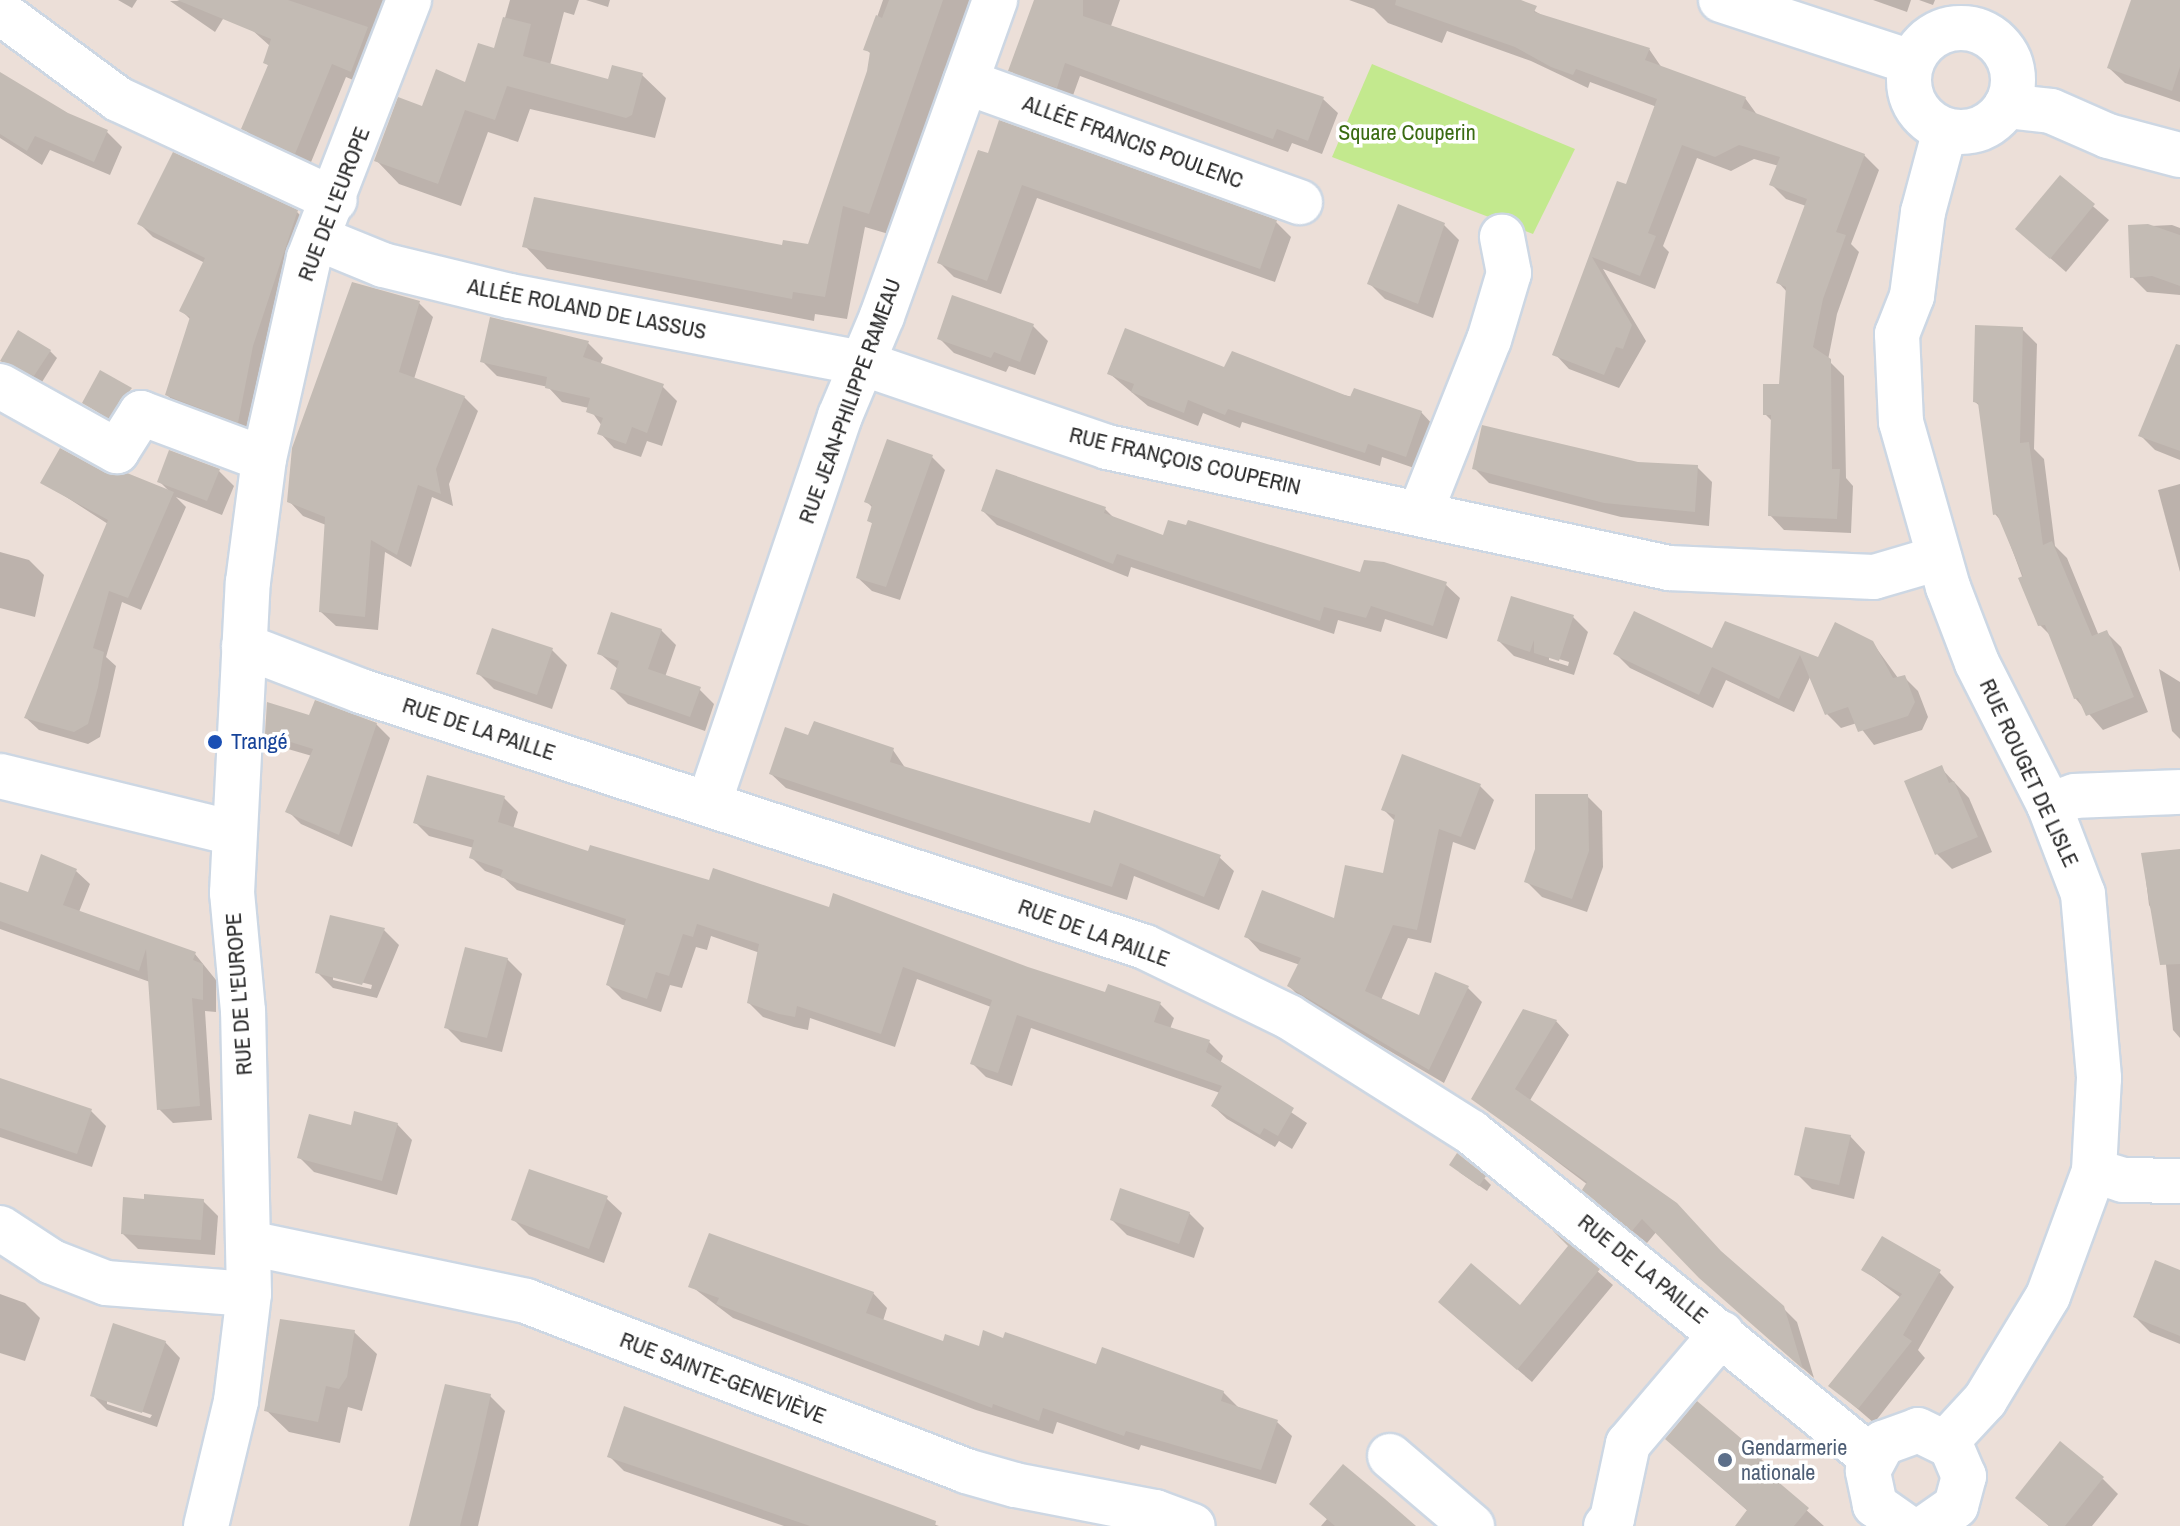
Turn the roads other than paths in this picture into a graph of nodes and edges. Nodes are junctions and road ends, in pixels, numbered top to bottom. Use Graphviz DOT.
graph roads {
  1 [pos="409,0"];
  2 [pos="995,0"];
  3 [pos="1721,0"];
  4 [pos="0,12"];
  5 [pos="1983,15"];
  6 [pos="1911,62"];
  7 [pos="966,82"];
  8 [pos="2006,106"];
  9 [pos="1945,130"];
  10 [pos="2180,155"];
  11 [pos="1300,202"];
  12 [pos="326,219"];
  13 [pos="1502,237"];
  14 [pos="862,363"];
  15 [pos="0,386"];
  16 [pos="264,459"];
  17 [pos="1420,513"];
  18 [pos="1939,558"];
  19 [pos="244,646"];
  20 [pos="0,776"];
  21 [pos="2180,792"];
  22 [pos="709,803"];
  23 [pos="2049,805"];
  24 [pos="233,833"];
  25 [pos="2094,1171"];
  26 [pos="2180,1181"];
  27 [pos="0,1228"];
  28 [pos="249,1243"];
  29 [pos="249,1294"];
  30 [pos="1722,1333"];
  31 [pos="1947,1441"];
  32 [pos="1390,1456"];
  33 [pos="1872,1458"];
  34 [pos="1921,1523"];
  35 [pos="206,1526"];
  36 [pos="1193,1526"];
  37 [pos="1472,1526"];
  38 [pos="1606,1526"];
  1 -- 12 [label="street, RUE DE L'EUROPE"];
  2 -- 7 [label="street, RUE JEAN-PHILIPPE RAMEAU"];
  3 -- 6 [label="street"];
  4 -- 12 [label="street, ALLÉE ROLAND DE LASSUS"];
  5 -- 6 [label="street"];
  5 -- 8 [label="street"];
  6 -- 9 [label="street"];
  7 -- 11 [label="street, ALLÉE FRANCIS POULENC"];
  7 -- 14 [label="street, RUE JEAN-PHILIPPE RAMEAU"];
  8 -- 9 [label="street"];
  8 -- 10 [label="street"];
  9 -- 18 [label="street, RUE ROUGET DE LISLE"];
  12 -- 14 [label="street, ALLÉE ROLAND DE LASSUS"];
  12 -- 16 [label="street, RUE DE L'EUROPE"];
  13 -- 17 [label="street"];
  14 -- 17 [label="street, RUE FRANÇOIS COUPERIN"];
  14 -- 22 [label="street, RUE JEAN-PHILIPPE RAMEAU"];
  15 -- 16 [label="street"];
  16 -- 19 [label="street, RUE DE L'EUROPE"];
  17 -- 18 [label="street, RUE FRANÇOIS COUPERIN"];
  18 -- 23 [label="street, RUE ROUGET DE LISLE"];
  19 -- 22 [label="street, RUE DE LA PAILLE"];
  19 -- 24 [label="street, RUE DE L'EUROPE"];
  20 -- 24 [label="street"];
  21 -- 23 [label="street"];
  22 -- 30 [label="street, RUE DE LA PAILLE"];
  23 -- 25 [label="street, RUE ROUGET DE LISLE"];
  24 -- 28 [label="street, RUE DE L'EUROPE"];
  25 -- 26 [label="street"];
  25 -- 31 [label="street, RUE ROUGET DE LISLE"];
  27 -- 29 [label="street"];
  28 -- 29 [label="street, RUE DE L'EUROPE"];
  28 -- 36 [label="street, RUE SAINTE-GENEVIÈVE"];
  29 -- 35 [label="street, RUE DE L'EUROPE"];
  30 -- 33 [label="street, RUE DE LA PAILLE"];
  30 -- 38 [label="street"];
  31 -- 33 [label="street"];
  31 -- 34 [label="street"];
  32 -- 37 [label="street"];
  33 -- 34 [label="street"];
}
